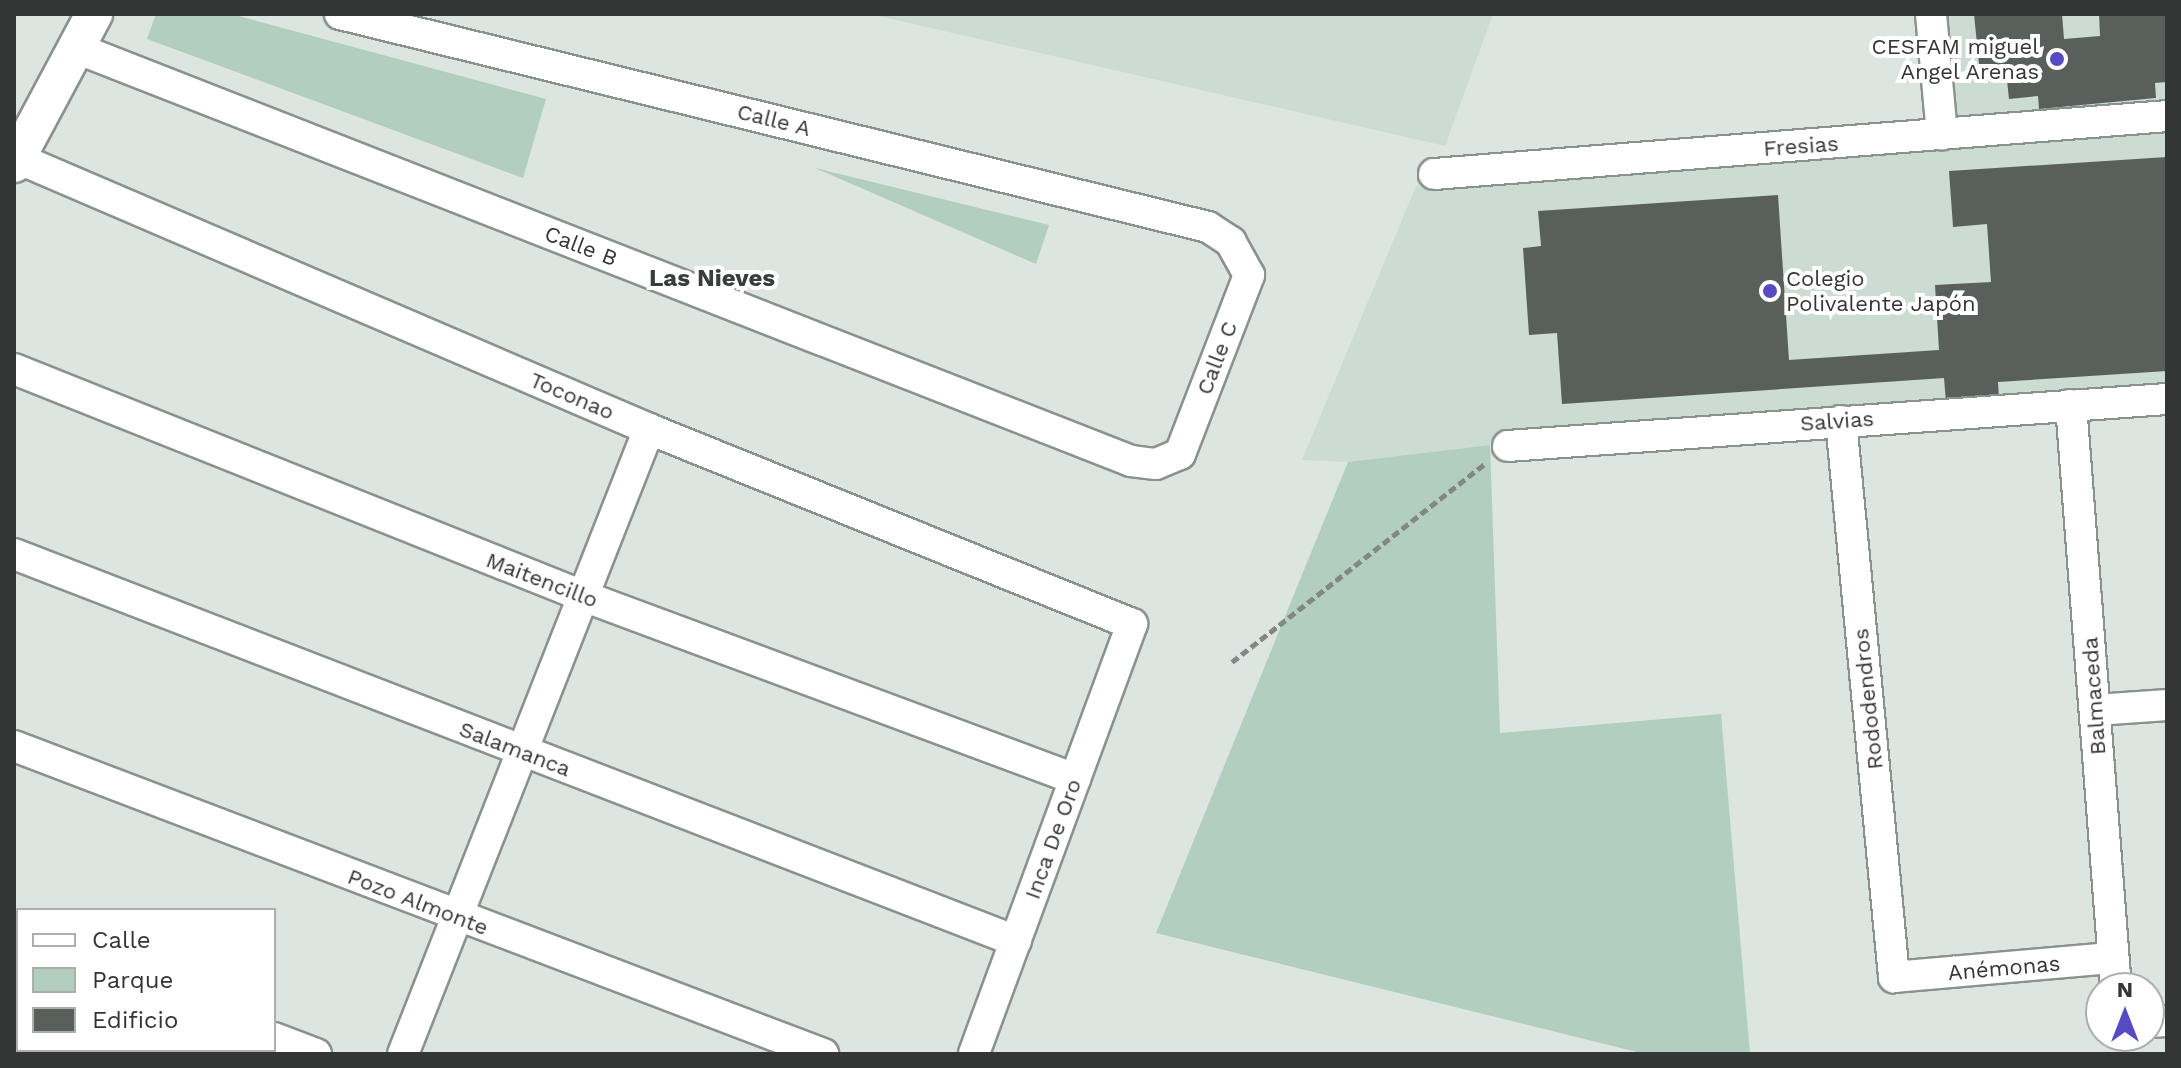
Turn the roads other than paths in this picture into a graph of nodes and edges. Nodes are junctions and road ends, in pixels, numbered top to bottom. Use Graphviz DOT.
graph roads {
  1 [pos="94,14"];
  2 [pos="340,14"];
  3 [pos="1931,14"];
  4 [pos="76,48"];
  5 [pos="2167,116"];
  6 [pos="1942,135"];
  7 [pos="15,161"];
  8 [pos="1434,174"];
  9 [pos="1208,227"];
  10 [pos="14,369"];
  11 [pos="2167,399"];
  12 [pos="2071,405"];
  13 [pos="1841,421"];
  14 [pos="649,429"];
  15 [pos="1508,446"];
  16 [pos="1131,461"];
  17 [pos="14,554"];
  18 [pos="583,596"];
  19 [pos="1132,624"];
  20 [pos="2167,705"];
  21 [pos="2096,710"];
  22 [pos="14,746"];
  23 [pos="522,752"];
  24 [pos="1075,779"];
  25 [pos="457,918"];
  26 [pos="1016,941"];
  27 [pos="2113,958"];
  28 [pos="2114,972"];
  29 [pos="1894,977"];
  30 [pos="276,1039"];
  31 [pos="316,1054"];
  32 [pos="403,1054"];
  33 [pos="823,1054"];
  34 [pos="974,1054"];
  1 -- 4 [label="street"];
  2 -- 9 [label="street, Calle A"];
  3 -- 6 [label="street"];
  4 -- 7 [label="street"];
  4 -- 16 [label="street, Calle B"];
  5 -- 6 [label="street, Fresias"];
  6 -- 8 [label="street, Fresias"];
  7 -- 14 [label="street, Toconao"];
  9 -- 16 [label="street, Calle C"];
  10 -- 18 [label="street, Maitencillo"];
  11 -- 12 [label="street, Salvias"];
  12 -- 13 [label="street, Salvias"];
  12 -- 21 [label="street, Balmaceda"];
  13 -- 15 [label="street, Salvias"];
  13 -- 29 [label="street, Rododendros"];
  14 -- 18 [label="street"];
  14 -- 19 [label="street, Toconao"];
  17 -- 23 [label="street, Salamanca"];
  18 -- 23 [label="street"];
  18 -- 24 [label="street, Maitencillo"];
  19 -- 24 [label="street, Inca De Oro"];
  20 -- 21 [label="street"];
  21 -- 27 [label="street, Balmaceda"];
  22 -- 25 [label="street, Pozo Almonte"];
  23 -- 25 [label="street"];
  23 -- 26 [label="street, Salamanca"];
  24 -- 26 [label="street, Inca De Oro"];
  25 -- 32 [label="street"];
  25 -- 33 [label="street, Pozo Almonte"];
  26 -- 34 [label="street, Inca De Oro"];
  27 -- 28 [label="street, Balmaceda"];
  27 -- 29 [label="street, Anémonas"];
  30 -- 31 [label="street"];
}
